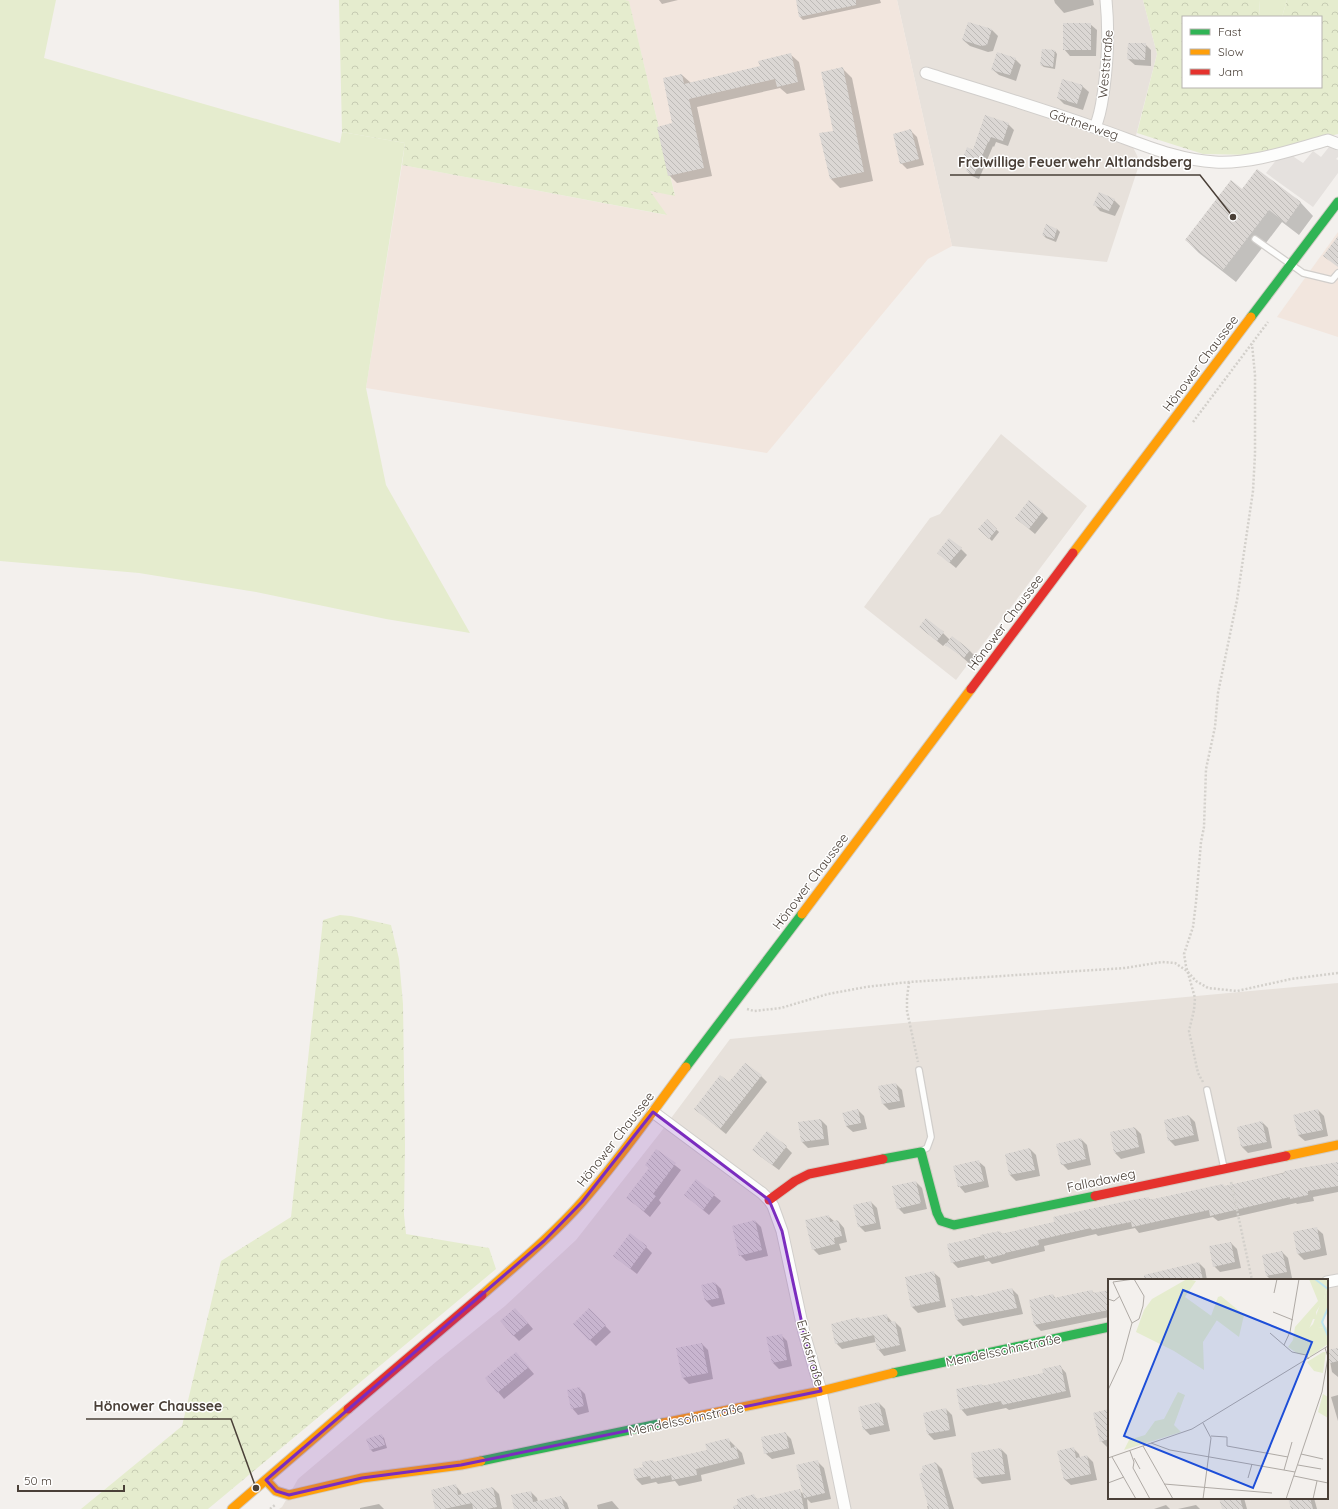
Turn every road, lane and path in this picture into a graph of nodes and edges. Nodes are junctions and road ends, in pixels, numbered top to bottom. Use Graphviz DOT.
graph roads {
  1 [pos="1106,0"];
  2 [pos="926,73"];
  3 [pos="1095,127"];
  4 [pos="1338,144"];
  5 [pos="1338,202"];
  6 [pos="1255,239"];
  7 [pos="1291,265"];
  8 [pos="1338,273"];
  9 [pos="1252,344"];
  10 [pos="1187,971"];
  11 [pos="1338,973"];
  12 [pos="909,982"];
  13 [pos="735,1001"];
  14 [pos="920,1070"];
  15 [pos="1206,1090"];
  16 [pos="653,1112"];
  17 [pos="1338,1145"];
  18 [pos="921,1152"];
  19 [pos="1226,1168"];
  20 [pos="769,1200"];
  21 [pos="1252,1279"];
  22 [pos="1338,1280"];
  23 [pos="1328,1282"];
  24 [pos="1108,1327"];
  25 [pos="821,1391"];
  26 [pos="266,1480"];
  27 [pos="232,1509"];
  28 [pos="845,1509"];
  1 -- 3 [label="street, Weststraße"];
  2 -- 3 [label="street, Gärtnerweg"];
  3 -- 4 [label="street, Gärtnerweg"];
  5 -- 7 [label="street, Hönower Chaussee"];
  6 -- 7 [label="lane"];
  7 -- 8 [label="lane"];
  7 -- 13 [label="street, Hönower Chaussee"];
  9 -- 10 [label="path"];
  10 -- 11 [label="path"];
  10 -- 12 [label="path"];
  10 -- 15 [label="path"];
  12 -- 13 [label="path"];
  12 -- 14 [label="path"];
  13 -- 16 [label="street, Hönower Chaussee"];
  14 -- 18 [label="lane"];
  15 -- 19 [label="lane"];
  16 -- 20 [label="street, Erikastraße"];
  16 -- 26 [label="street, Hönower Chaussee"];
  17 -- 19 [label="street, Falladaweg"];
  18 -- 19 [label="street, Falladaweg"];
  18 -- 20 [label="street"];
  19 -- 21 [label="path"];
  20 -- 25 [label="street, Erikastraße"];
  22 -- 23 [label="street"];
  24 -- 25 [label="street, Mendelssohnstraße"];
  25 -- 26 [label="street, Mendelssohnstraße"];
  25 -- 28 [label="street, Erikastraße"];
  26 -- 27 [label="street, Hönower Chaussee"];
}
